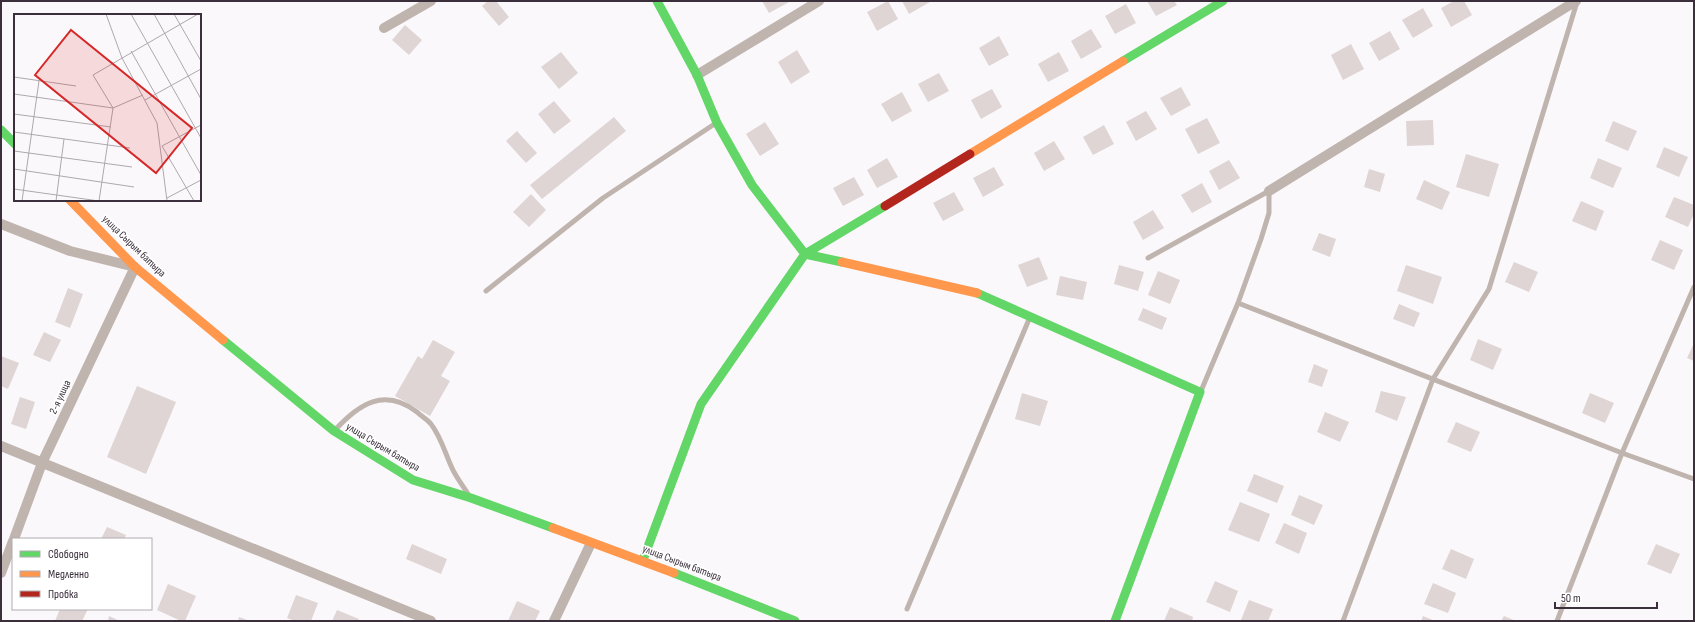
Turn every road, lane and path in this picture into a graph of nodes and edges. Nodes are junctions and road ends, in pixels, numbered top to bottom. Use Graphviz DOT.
graph roads {
  1 [pos="431,1"];
  2 [pos="657,1"];
  3 [pos="819,1"];
  4 [pos="1223,1"];
  5 [pos="1577,1"];
  6 [pos="384,28"];
  7 [pos="697,75"];
  8 [pos="717,122"];
  9 [pos="1,130"];
  10 [pos="14,143"];
  11 [pos="1269,191"];
  12 [pos="71,201"];
  13 [pos="1,224"];
  14 [pos="805,254"];
  15 [pos="1148,258"];
  16 [pos="135,267"];
  17 [pos="1694,287"];
  18 [pos="486,290"];
  19 [pos="1238,303"];
  20 [pos="1030,316"];
  21 [pos="1433,379"];
  22 [pos="1200,392"];
  23 [pos="334,431"];
  24 [pos="1,446"];
  25 [pos="1622,453"];
  26 [pos="42,463"];
  27 [pos="1694,480"];
  28 [pos="471,498"];
  29 [pos="14,538"];
  30 [pos="12,543"];
  31 [pos="591,543"];
  32 [pos="643,560"];
  33 [pos="1,573"];
  34 [pos="907,609"];
  35 [pos="431,621"];
  36 [pos="554,621"];
  37 [pos="795,621"];
  38 [pos="1115,621"];
  39 [pos="1343,621"];
  40 [pos="1557,621"];
  1 -- 6 [label="street"];
  2 -- 7 [label="street"];
  3 -- 7 [label="street"];
  4 -- 14 [label="street"];
  5 -- 11 [label="street"];
  5 -- 21 [label="lane"];
  7 -- 8 [label="street"];
  8 -- 14 [label="street"];
  8 -- 18 [label="lane"];
  9 -- 10 [label="street"];
  11 -- 15 [label="lane"];
  11 -- 19 [label="lane"];
  12 -- 16 [label="street, улица Сырым батыра"];
  13 -- 16 [label="street"];
  14 -- 20 [label="street"];
  14 -- 32 [label="street"];
  16 -- 23 [label="street, улица Сырым батыра"];
  16 -- 26 [label="street, 2-я улица"];
  17 -- 25 [label="lane"];
  19 -- 21 [label="lane"];
  19 -- 22 [label="lane"];
  20 -- 22 [label="street"];
  20 -- 34 [label="lane"];
  21 -- 25 [label="lane"];
  21 -- 39 [label="lane"];
  22 -- 38 [label="street"];
  23 -- 28 [label="street, улица Сырым батыра"];
  23 -- 28 [label="lane"];
  24 -- 26 [label="street"];
  25 -- 27 [label="lane"];
  25 -- 40 [label="lane"];
  26 -- 29 [label="street, 2-я улица"];
  26 -- 35 [label="street"];
  28 -- 31 [label="street, улица Сырым батыра"];
  30 -- 33 [label="street, 2-я улица"];
  31 -- 32 [label="street, улица Сырым батыра"];
  31 -- 36 [label="street"];
  32 -- 37 [label="street, улица Сырым батыра"];
}
